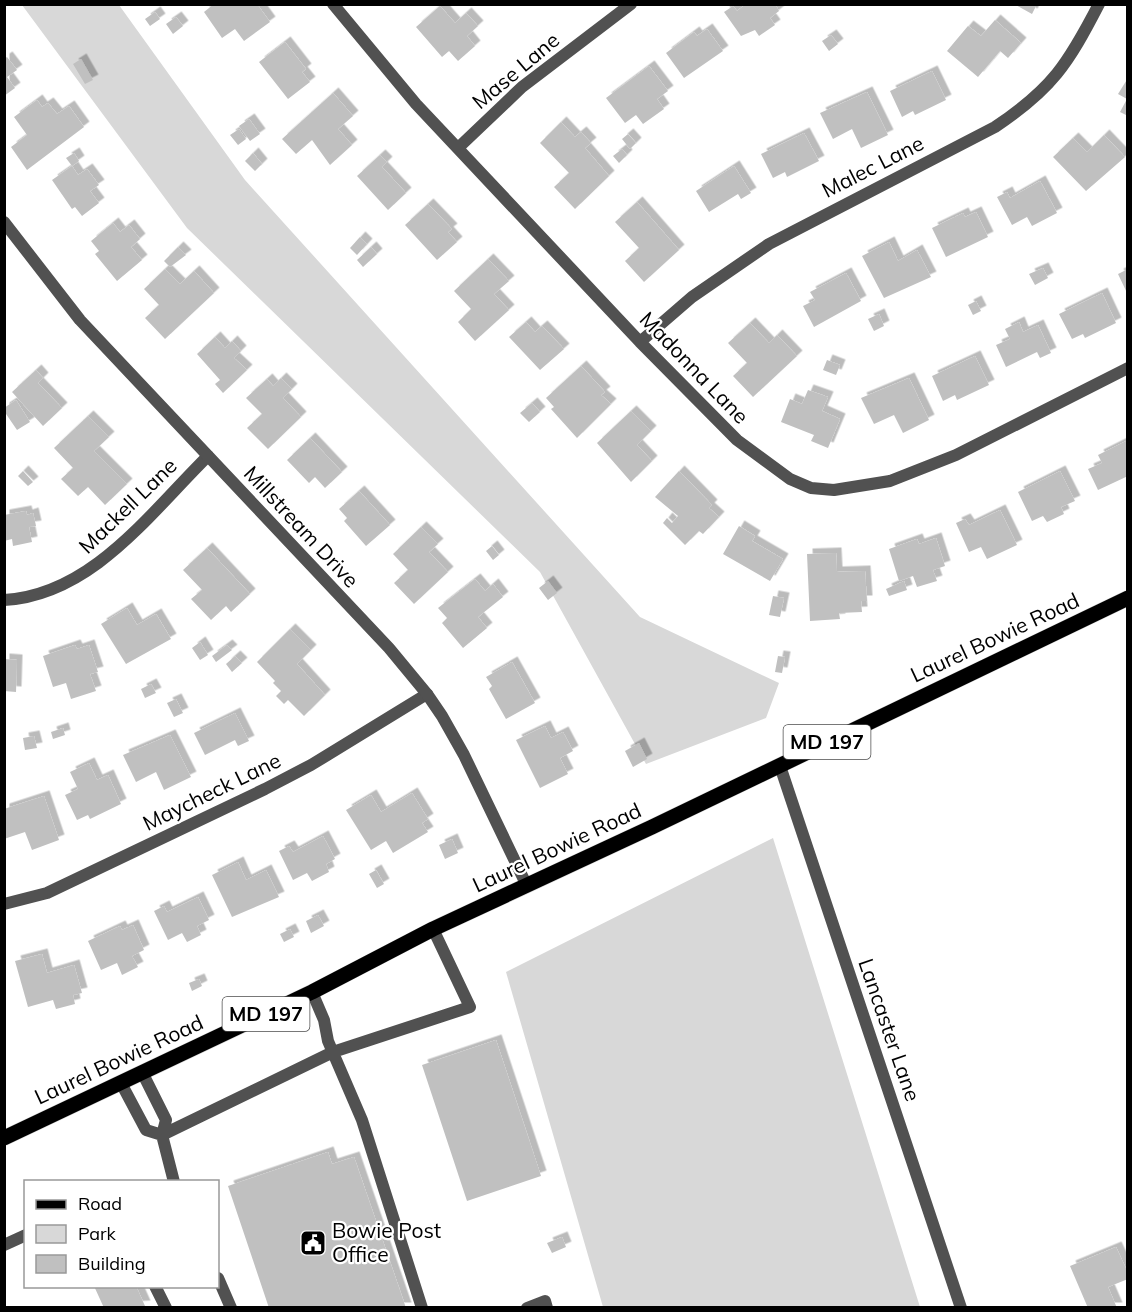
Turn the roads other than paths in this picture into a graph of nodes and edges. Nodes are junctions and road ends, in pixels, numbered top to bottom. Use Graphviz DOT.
graph roads {
  1 [pos="333,4"];
  2 [pos="631,4"];
  3 [pos="1099,4"];
  4 [pos="458,148"];
  5 [pos="4,222"];
  6 [pos="640,342"];
  7 [pos="1128,368"];
  8 [pos="208,456"];
  9 [pos="1128,598"];
  10 [pos="4,600"];
  11 [pos="427,694"];
  12 [pos="780,765"];
  13 [pos="526,886"];
  14 [pos="4,904"];
  15 [pos="434,929"];
  16 [pos="312,992"];
  17 [pos="333,1052"];
  18 [pos="142,1072"];
  19 [pos="121,1083"];
  20 [pos="162,1135"];
  21 [pos="4,1138"];
  22 [pos="173,1180"];
  23 [pos="24,1235"];
  24 [pos="8,1243"];
  25 [pos="219,1280"];
  26 [pos="156,1288"];
  27 [pos="166,1308"];
  28 [pos="231,1308"];
  29 [pos="423,1308"];
  30 [pos="527,1308"];
  31 [pos="547,1308"];
  32 [pos="961,1308"];
  1 -- 4 [label="street, Madonna Lane"];
  2 -- 4 [label="street, Mase Lane"];
  3 -- 6 [label="street, Malec Lane"];
  4 -- 6 [label="street, Madonna Lane"];
  5 -- 8 [label="street, Millstream Drive"];
  6 -- 7 [label="street, Madonna Lane"];
  8 -- 10 [label="street, Mackell Lane"];
  8 -- 11 [label="street, Millstream Drive"];
  9 -- 12 [label="main road, Laurel Bowie Road / MD 197"];
  11 -- 13 [label="street, Millstream Drive"];
  11 -- 14 [label="street, Maycheck Lane"];
  12 -- 13 [label="main road, Laurel Bowie Road / MD 197"];
  12 -- 32 [label="street, Lancaster Lane"];
  13 -- 15 [label="main road, Laurel Bowie Road / MD 197"];
  15 -- 16 [label="main road, Laurel Bowie Road / MD 197"];
  15 -- 17 [label="street"];
  16 -- 17 [label="street"];
  16 -- 18 [label="main road, Laurel Bowie Road / MD 197"];
  17 -- 20 [label="street"];
  17 -- 29 [label="street"];
  18 -- 19 [label="main road, Laurel Bowie Road / MD 197"];
  18 -- 20 [label="street"];
  19 -- 20 [label="street"];
  19 -- 21 [label="main road, Laurel Bowie Road / MD 197"];
  20 -- 22 [label="street"];
  23 -- 24 [label="street"];
  25 -- 28 [label="street"];
  26 -- 27 [label="street"];
  30 -- 31 [label="street"];
}
